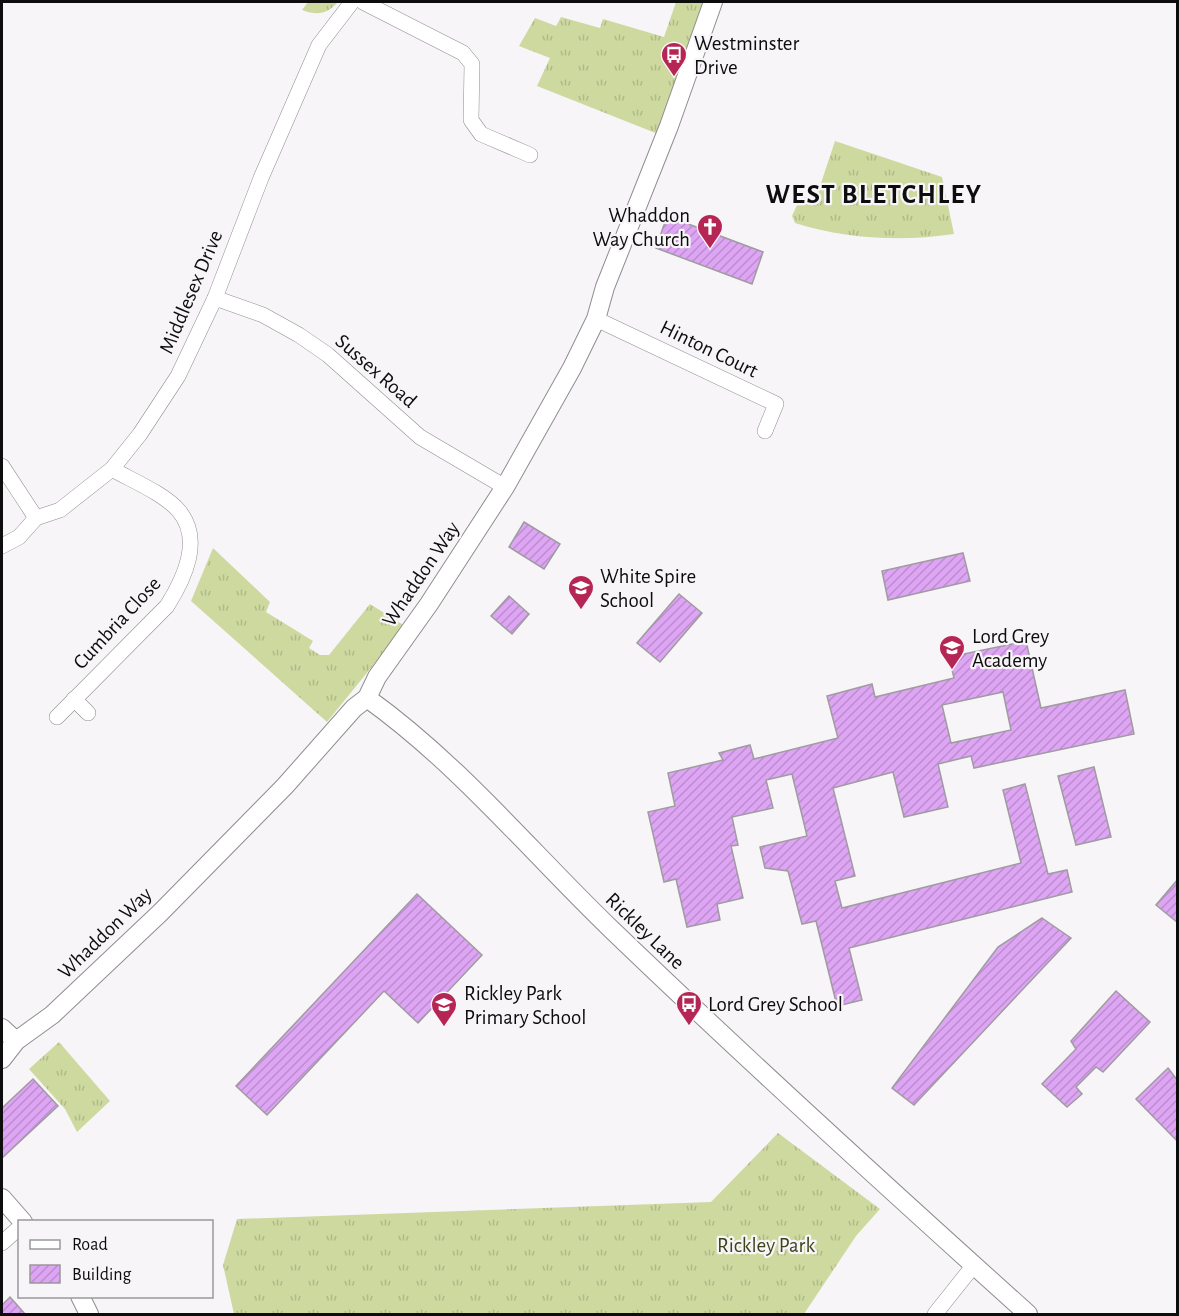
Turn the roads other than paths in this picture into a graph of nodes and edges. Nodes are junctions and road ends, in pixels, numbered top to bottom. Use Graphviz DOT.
graph roads {
  1 [pos="352,2"];
  2 [pos="363,2"];
  3 [pos="712,2"];
  4 [pos="530,155"];
  5 [pos="215,298"];
  6 [pos="597,319"];
  7 [pos="765,431"];
  8 [pos="2,466"];
  9 [pos="112,469"];
  10 [pos="504,487"];
  11 [pos="36,518"];
  12 [pos="2,546"];
  13 [pos="367,698"];
  14 [pos="74,699"];
  15 [pos="88,713"];
  16 [pos="57,717"];
  17 [pos="2,1028"];
  18 [pos="16,1041"];
  19 [pos="2,1059"];
  20 [pos="2,1198"];
  21 [pos="22,1220"];
  22 [pos="18,1229"];
  23 [pos="2,1243"];
  24 [pos="974,1265"];
  25 [pos="82,1298"];
  26 [pos="88,1314"];
  27 [pos="935,1314"];
  28 [pos="1028,1314"];
  1 -- 5 [label="street, Middlesex Drive"];
  2 -- 4 [label="street"];
  3 -- 6 [label="street, Whaddon Way"];
  5 -- 9 [label="street, Middlesex Drive"];
  5 -- 10 [label="street, Sussex Road"];
  6 -- 7 [label="street, Hinton Court"];
  6 -- 10 [label="street, Whaddon Way"];
  8 -- 11 [label="street"];
  9 -- 11 [label="street, Middlesex Drive"];
  9 -- 14 [label="street, Cumbria Close"];
  10 -- 13 [label="street, Whaddon Way"];
  11 -- 12 [label="street, Middlesex Drive"];
  13 -- 18 [label="street, Whaddon Way"];
  13 -- 24 [label="street, Rickley Lane"];
  14 -- 15 [label="street, Cumbria Close"];
  14 -- 16 [label="street, Cumbria Close"];
  17 -- 18 [label="street"];
  18 -- 19 [label="street, Whaddon Way"];
  20 -- 21 [label="street"];
  22 -- 23 [label="street"];
  24 -- 27 [label="street"];
  24 -- 28 [label="street, Rickley Lane"];
  25 -- 26 [label="street"];
}
